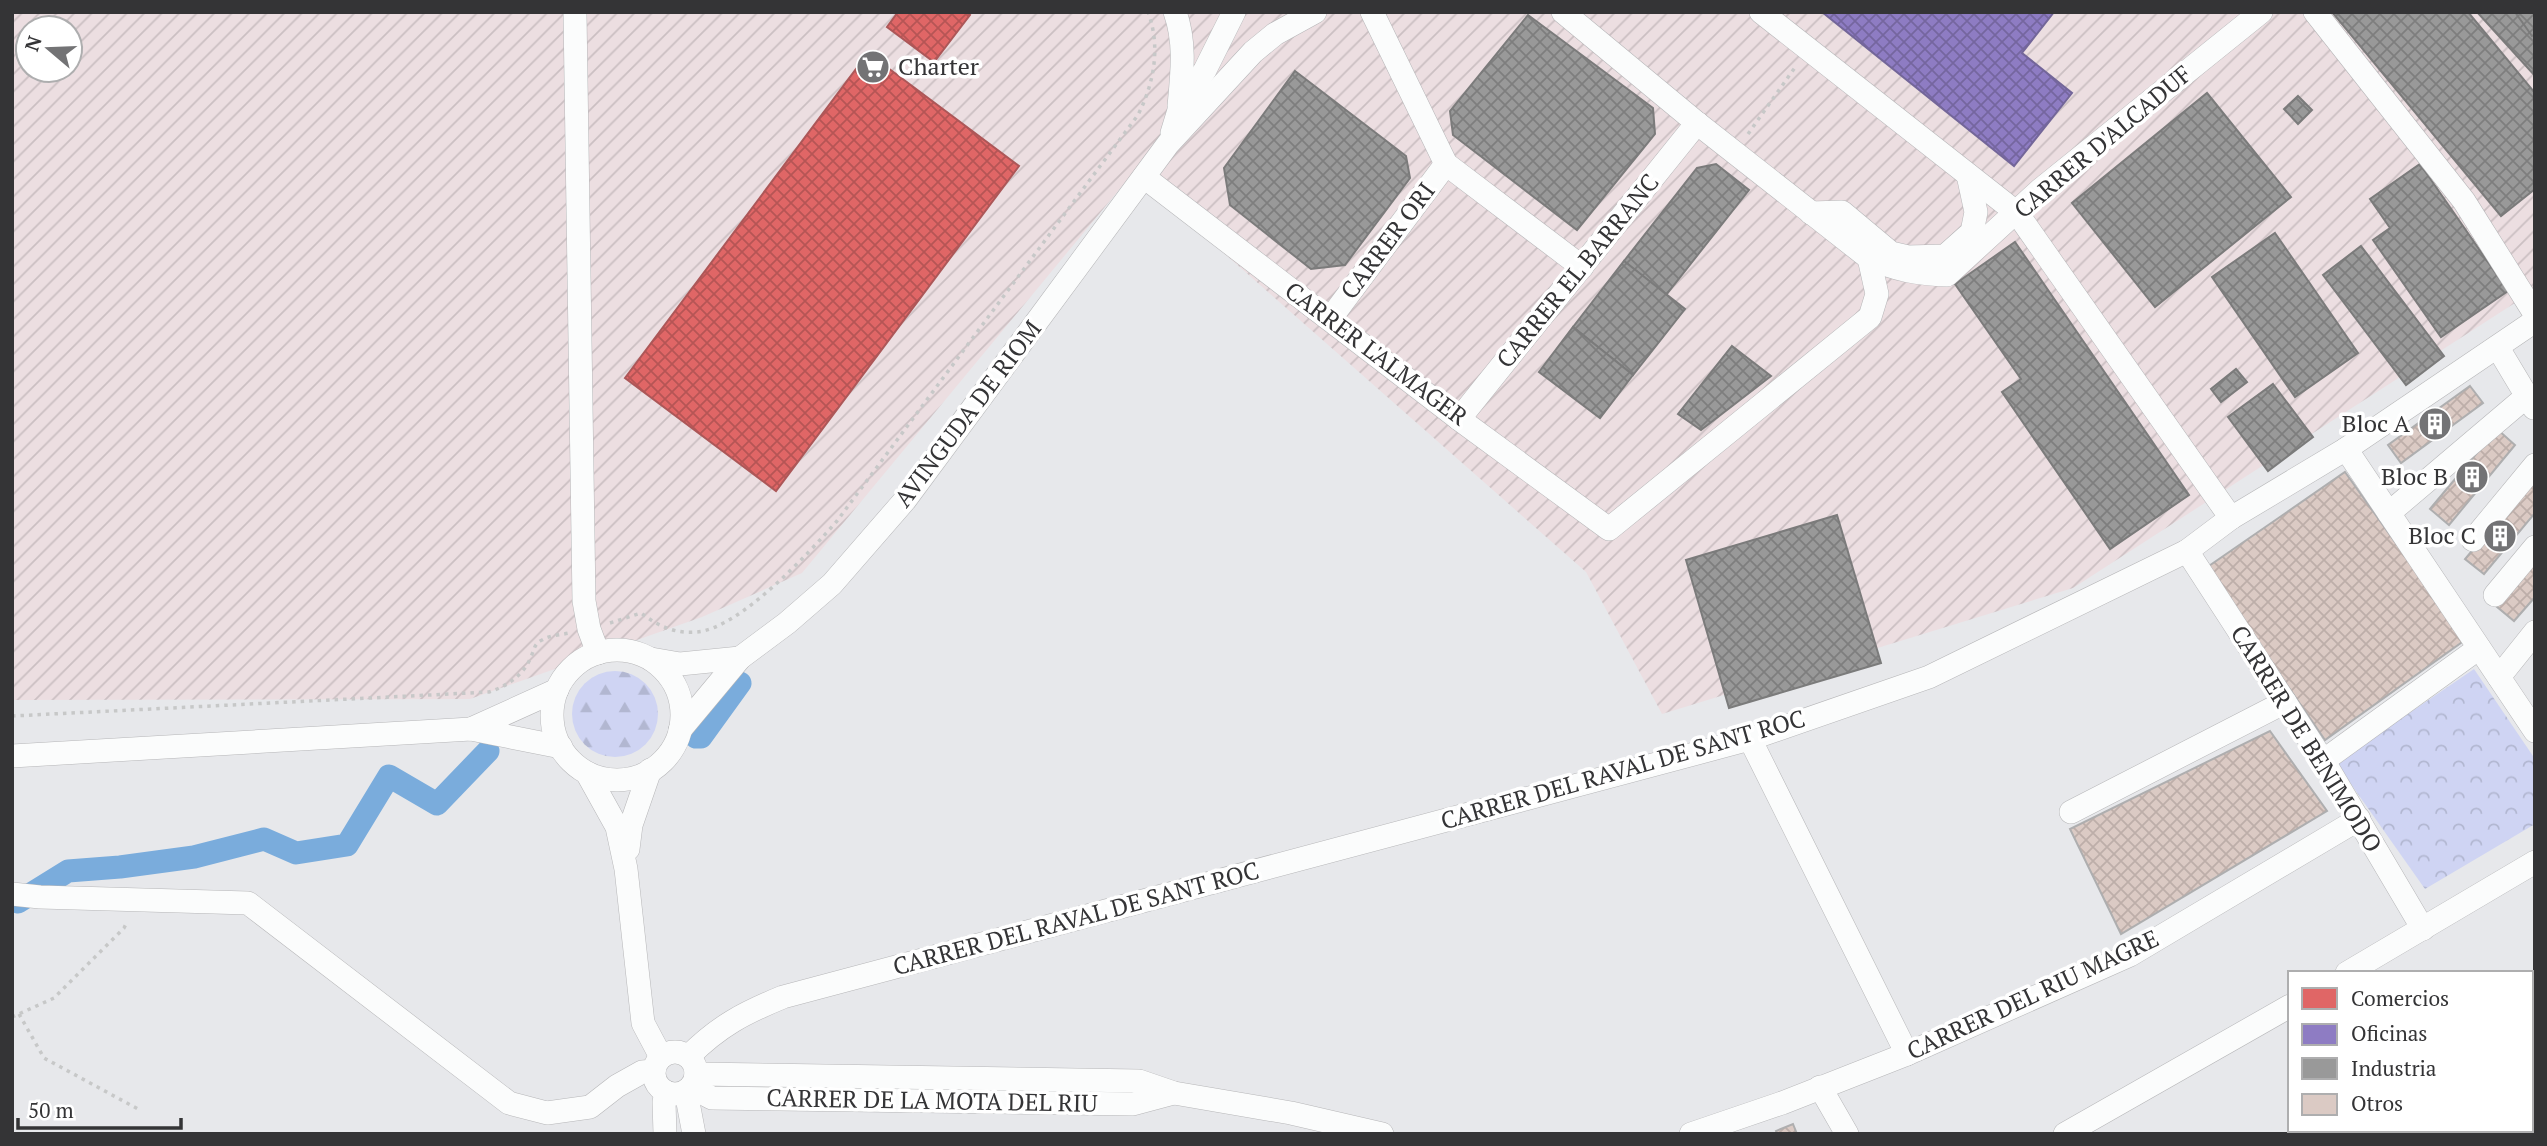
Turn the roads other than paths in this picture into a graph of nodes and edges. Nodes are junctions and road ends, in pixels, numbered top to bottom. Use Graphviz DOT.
graph roads {
  1 [pos="1175,12"];
  2 [pos="1234,12"];
  3 [pos="1315,12"];
  4 [pos="1372,12"];
  5 [pos="1563,12"];
  6 [pos="1761,12"];
  7 [pos="2315,12"];
  8 [pos="579,13"];
  9 [pos="2253,14"];
  10 [pos="1179,110"];
  11 [pos="1697,123"];
  12 [pos="1168,144"];
  13 [pos="1446,164"];
  14 [pos="1968,175"];
  15 [pos="1144,177"];
  16 [pos="1811,213"];
  17 [pos="2017,213"];
  18 [pos="1869,258"];
  19 [pos="1582,267"];
  20 [pos="2535,314"];
  21 [pos="1330,319"];
  22 [pos="2535,321"];
  23 [pos="2498,348"];
  24 [pos="2531,402"];
  25 [pos="1459,419"];
  26 [pos="2346,449"];
  27 [pos="2535,465"];
  28 [pos="2389,513"];
  29 [pos="2231,518"];
  30 [pos="2473,540"];
  31 [pos="2535,547"];
  32 [pos="2187,551"];
  33 [pos="2495,595"];
  34 [pos="2535,632"];
  35 [pos="2479,648"];
  36 [pos="598,653"];
  37 [pos="740,658"];
  38 [pos="651,659"];
  39 [pos="2499,677"];
  40 [pos="557,690"];
  41 [pos="2285,702"];
  42 [pos="471,729"];
  43 [pos="680,730"];
  44 [pos="2535,731"];
  45 [pos="1750,739"];
  46 [pos="561,747"];
  47 [pos="12,756"];
  48 [pos="2323,761"];
  49 [pos="650,771"];
  50 [pos="587,773"];
  51 [pos="2071,812"];
  52 [pos="2358,819"];
  53 [pos="2535,862"];
  54 [pos="626,869"];
  55 [pos="12,894"];
  56 [pos="2423,929"];
  57 [pos="2350,971"];
  58 [pos="2288,1007"];
  59 [pos="1907,1054"];
  60 [pos="657,1064"];
  61 [pos="685,1080"];
  62 [pos="1820,1087"];
  63 [pos="665,1134"];
  64 [pos="694,1134"];
  65 [pos="1381,1134"];
  66 [pos="1691,1134"];
  67 [pos="1847,1134"];
  68 [pos="2065,1134"];
  1 -- 10 [label="street"];
  2 -- 10 [label="street, AVINGUDA DE RIOM"];
  3 -- 12 [label="street, AVINGUDA DE RIOM"];
  4 -- 13 [label="street"];
  5 -- 11 [label="street"];
  6 -- 14 [label="street"];
  7 -- 20 [label="street"];
  8 -- 36 [label="street"];
  9 -- 17 [label="street, CARRER D'ALCADUF"];
  10 -- 12 [label="street, AVINGUDA DE RIOM"];
  11 -- 16 [label="street"];
  11 -- 19 [label="street, CARRER EL BARRANC"];
  12 -- 15 [label="street, AVINGUDA DE RIOM"];
  13 -- 19 [label="street"];
  13 -- 21 [label="street, CARRER ORI"];
  14 -- 16 [label="street"];
  14 -- 17 [label="street"];
  15 -- 21 [label="street, CARRER L'ALMAGER"];
  15 -- 37 [label="street, AVINGUDA DE RIOM"];
  16 -- 18 [label="street"];
  17 -- 18 [label="street, CARRER D'ALCADUF"];
  17 -- 29 [label="street"];
  18 -- 25 [label="street, CARRER L'ALMAGER"];
  19 -- 25 [label="street, CARRER EL BARRANC"];
  21 -- 25 [label="street, CARRER L'ALMAGER"];
  22 -- 23 [label="street, CARRER DEL RAVAL DE SANT ROC"];
  23 -- 24 [label="street"];
  23 -- 26 [label="street, CARRER DEL RAVAL DE SANT ROC"];
  24 -- 28 [label="street"];
  26 -- 28 [label="street"];
  26 -- 29 [label="street, CARRER DEL RAVAL DE SANT ROC"];
  27 -- 30 [label="street"];
  28 -- 35 [label="street"];
  29 -- 32 [label="street, CARRER DEL RAVAL DE SANT ROC"];
  31 -- 33 [label="street"];
  32 -- 41 [label="street, CARRER DE BENIMODO"];
  32 -- 45 [label="street, CARRER DEL RAVAL DE SANT ROC"];
  34 -- 39 [label="street"];
  35 -- 39 [label="street"];
  35 -- 48 [label="street"];
  36 -- 38 [label="street"];
  36 -- 40 [label="street"];
  37 -- 38 [label="street"];
  37 -- 43 [label="street, AVINGUDA DE RIOM"];
  38 -- 43 [label="street"];
  39 -- 44 [label="street"];
  40 -- 42 [label="street"];
  40 -- 46 [label="street"];
  41 -- 48 [label="street, CARRER DE BENIMODO"];
  41 -- 51 [label="street"];
  42 -- 46 [label="street"];
  42 -- 47 [label="street"];
  43 -- 49 [label="street"];
  45 -- 59 [label="street"];
  45 -- 61 [label="street, CARRER DEL RAVAL DE SANT ROC"];
  46 -- 50 [label="street"];
  48 -- 52 [label="street, CARRER DE BENIMODO"];
  49 -- 50 [label="street"];
  49 -- 54 [label="street"];
  50 -- 54 [label="street"];
  52 -- 56 [label="street, CARRER DE BENIMODO"];
  52 -- 59 [label="street, CARRER DEL RIU MAGRE"];
  53 -- 56 [label="street"];
  54 -- 60 [label="street"];
  55 -- 60 [label="street"];
  56 -- 57 [label="street"];
  58 -- 68 [label="street"];
  59 -- 62 [label="street, CARRER DEL RIU MAGRE"];
  60 -- 61 [label="street"];
  60 -- 61 [label="street"];
  61 -- 63 [label="street"];
  61 -- 64 [label="street"];
  61 -- 65 [label="street, CARRER DE LA MOTA DEL RIU"];
  62 -- 66 [label="street, CARRER DEL RIU MAGRE"];
  62 -- 67 [label="street"];
}
